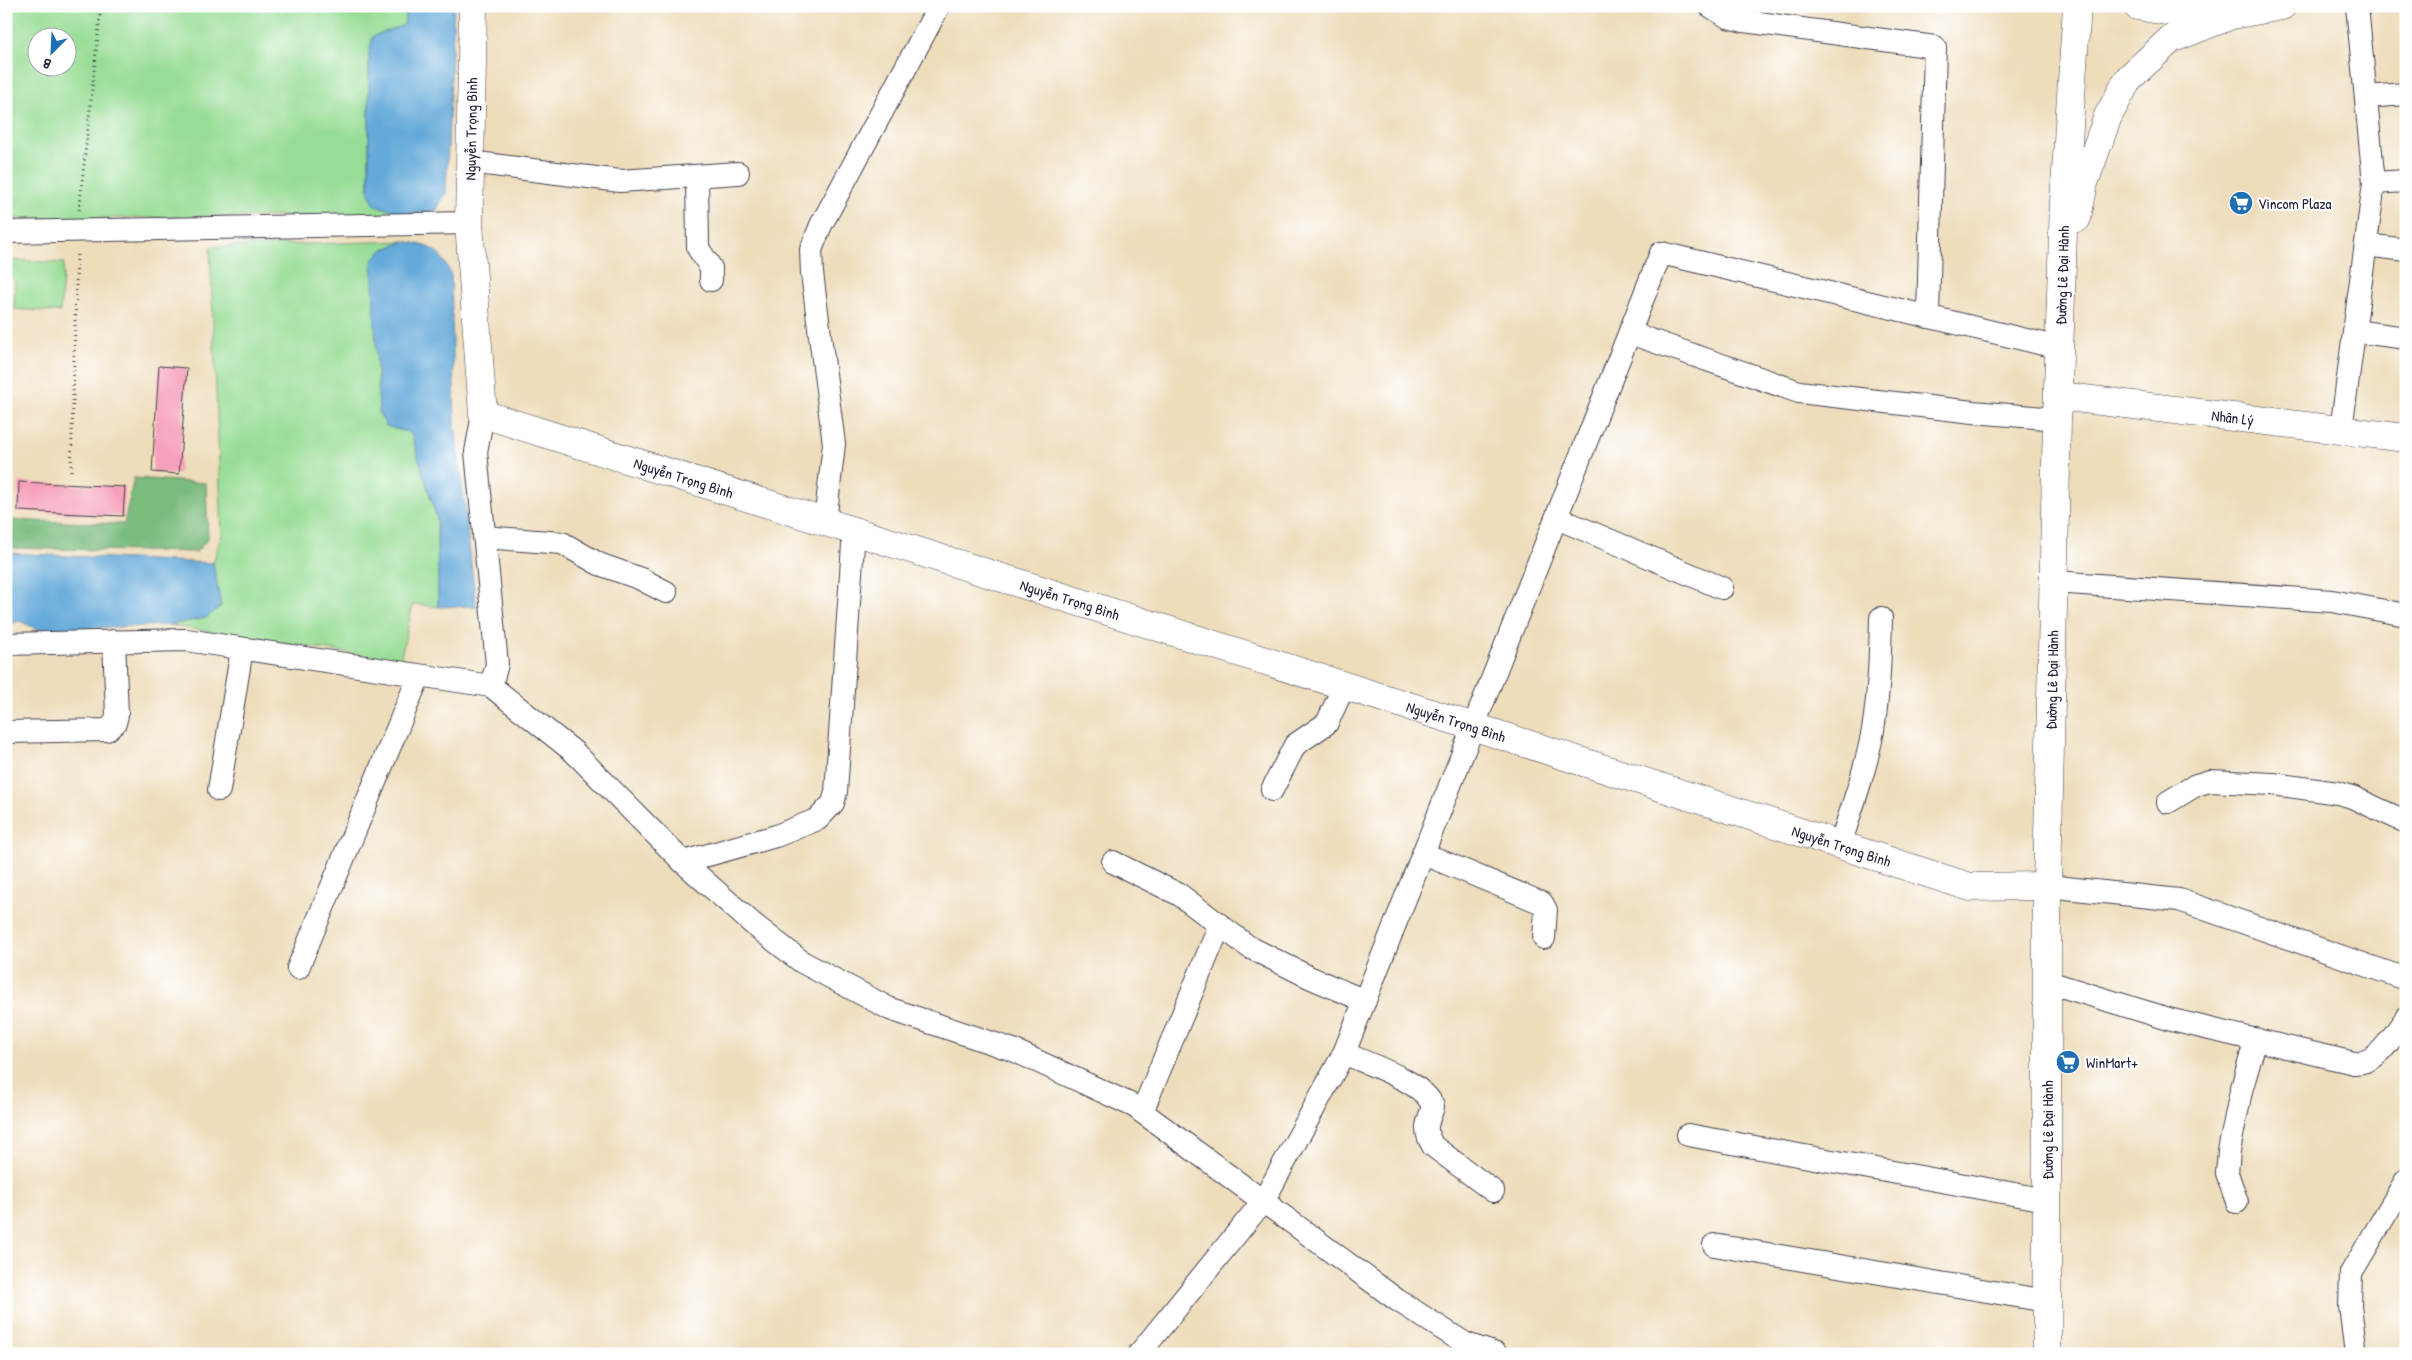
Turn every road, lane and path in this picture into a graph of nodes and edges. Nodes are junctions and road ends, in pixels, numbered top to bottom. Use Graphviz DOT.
graph roads {
  1 [pos="473,6"];
  2 [pos="1710,6"];
  3 [pos="2077,6"];
  4 [pos="2098,6"];
  5 [pos="2137,6"];
  6 [pos="2277,6"];
  7 [pos="2282,6"];
  8 [pos="2357,6"];
  9 [pos="935,7"];
  10 [pos="2072,94"];
  11 [pos="2406,94"];
  12 [pos="2366,98"];
  13 [pos="470,162"];
  14 [pos="738,173"];
  15 [pos="697,176"];
  16 [pos="2406,181"];
  17 [pos="2374,183"];
  18 [pos="469,223"];
  19 [pos="6,232"];
  20 [pos="2366,245"];
  21 [pos="2406,250"];
  22 [pos="712,280"];
  23 [pos="2061,303"];
  24 [pos="1928,317"];
  25 [pos="2354,331"];
  26 [pos="1630,333"];
  27 [pos="2406,338"];
  28 [pos="2060,348"];
  29 [pos="2058,408"];
  30 [pos="483,414"];
  31 [pos="2341,430"];
  32 [pos="2406,438"];
  33 [pos="1557,518"];
  34 [pos="825,522"];
  35 [pos="854,530"];
  36 [pos="484,537"];
  37 [pos="2054,582"];
  38 [pos="1722,588"];
  39 [pos="666,592"];
  40 [pos="2406,615"];
  41 [pos="1881,618"];
  42 [pos="114,641"];
  43 [pos="6,644"];
  44 [pos="242,649"];
  45 [pos="419,676"];
  46 [pos="491,686"];
  47 [pos="1344,686"];
  48 [pos="1475,727"];
  49 [pos="6,732"];
  50 [pos="219,790"];
  51 [pos="1272,790"];
  52 [pos="2168,802"];
  53 [pos="2406,822"];
  54 [pos="1840,844"];
  55 [pos="1424,854"];
  56 [pos="683,862"];
  57 [pos="1113,862"];
  58 [pos="2048,886"];
  59 [pos="1220,925"];
  60 [pos="1544,938"];
  61 [pos="298,968"];
  62 [pos="2406,979"];
  63 [pos="2048,982"];
  64 [pos="1365,1001"];
  65 [pos="2406,1018"];
  66 [pos="2256,1039"];
  67 [pos="1344,1053"];
  68 [pos="1142,1112"];
  69 [pos="1688,1135"];
  70 [pos="2406,1180"];
  71 [pos="1493,1191"];
  72 [pos="1264,1200"];
  73 [pos="2047,1200"];
  74 [pos="2237,1202"];
  75 [pos="1714,1245"];
  76 [pos="2047,1301"];
  77 [pos="1139,1354"];
  78 [pos="1496,1354"];
  79 [pos="2047,1354"];
  80 [pos="2356,1354"];
  1 -- 13 [label="street, Nguyễn Trọng Bình"];
  2 -- 24 [label="street"];
  3 -- 10 [label="street, Đường Lê Đại Hành"];
  4 -- 10 [label="street"];
  5 -- 6 [label="street"];
  7 -- 23 [label="street"];
  8 -- 12 [label="street"];
  9 -- 34 [label="street"];
  10 -- 23 [label="street, Đường Lê Đại Hành"];
  11 -- 12 [label="street"];
  12 -- 17 [label="street"];
  13 -- 15 [label="street"];
  13 -- 18 [label="street, Nguyễn Trọng Bình"];
  14 -- 15 [label="street"];
  15 -- 22 [label="street"];
  16 -- 17 [label="street"];
  17 -- 20 [label="street"];
  18 -- 19 [label="street"];
  18 -- 30 [label="street, Nguyễn Trọng Bình"];
  20 -- 21 [label="street"];
  20 -- 25 [label="street"];
  23 -- 28 [label="street, Đường Lê Đại Hành"];
  24 -- 26 [label="street"];
  24 -- 28 [label="street"];
  25 -- 27 [label="street"];
  25 -- 31 [label="street"];
  26 -- 29 [label="street"];
  26 -- 33 [label="street"];
  28 -- 29 [label="street, Đường Lê Đại Hành"];
  29 -- 31 [label="street, Nhân Lý"];
  29 -- 37 [label="street, Đường Lê Đại Hành"];
  30 -- 34 [label="street, Nguyễn Trọng Bình"];
  30 -- 36 [label="street"];
  31 -- 32 [label="street, Nhân Lý"];
  33 -- 38 [label="street"];
  33 -- 48 [label="street"];
  34 -- 35 [label="street, Nguyễn Trọng Bình"];
  35 -- 47 [label="street, Nguyễn Trọng Bình"];
  35 -- 56 [label="street"];
  36 -- 39 [label="street"];
  36 -- 46 [label="street"];
  37 -- 40 [label="street"];
  37 -- 58 [label="street, Đường Lê Đại Hành"];
  41 -- 54 [label="street"];
  42 -- 43 [label="street"];
  42 -- 44 [label="street"];
  42 -- 49 [label="street"];
  44 -- 45 [label="street"];
  44 -- 50 [label="street"];
  45 -- 46 [label="street"];
  45 -- 61 [label="street"];
  46 -- 56 [label="street"];
  47 -- 48 [label="street, Nguyễn Trọng Bình"];
  47 -- 51 [label="street"];
  48 -- 54 [label="street, Nguyễn Trọng Bình"];
  48 -- 55 [label="street"];
  52 -- 53 [label="street"];
  54 -- 58 [label="street, Nguyễn Trọng Bình"];
  55 -- 60 [label="street"];
  55 -- 64 [label="street"];
  56 -- 68 [label="street"];
  57 -- 59 [label="street"];
  58 -- 62 [label="street"];
  58 -- 63 [label="street, Đường Lê Đại Hành"];
  59 -- 64 [label="street"];
  59 -- 68 [label="street"];
  63 -- 66 [label="street"];
  63 -- 73 [label="street, Đường Lê Đại Hành"];
  64 -- 67 [label="street"];
  65 -- 66 [label="street"];
  66 -- 74 [label="street"];
  67 -- 71 [label="street"];
  67 -- 72 [label="street"];
  68 -- 72 [label="street"];
  69 -- 73 [label="street"];
  70 -- 80 [label="street"];
  72 -- 77 [label="street"];
  72 -- 78 [label="street"];
  73 -- 76 [label="street, Đường Lê Đại Hành"];
  75 -- 76 [label="street"];
  76 -- 79 [label="street, Đường Lê Đại Hành"];
}
